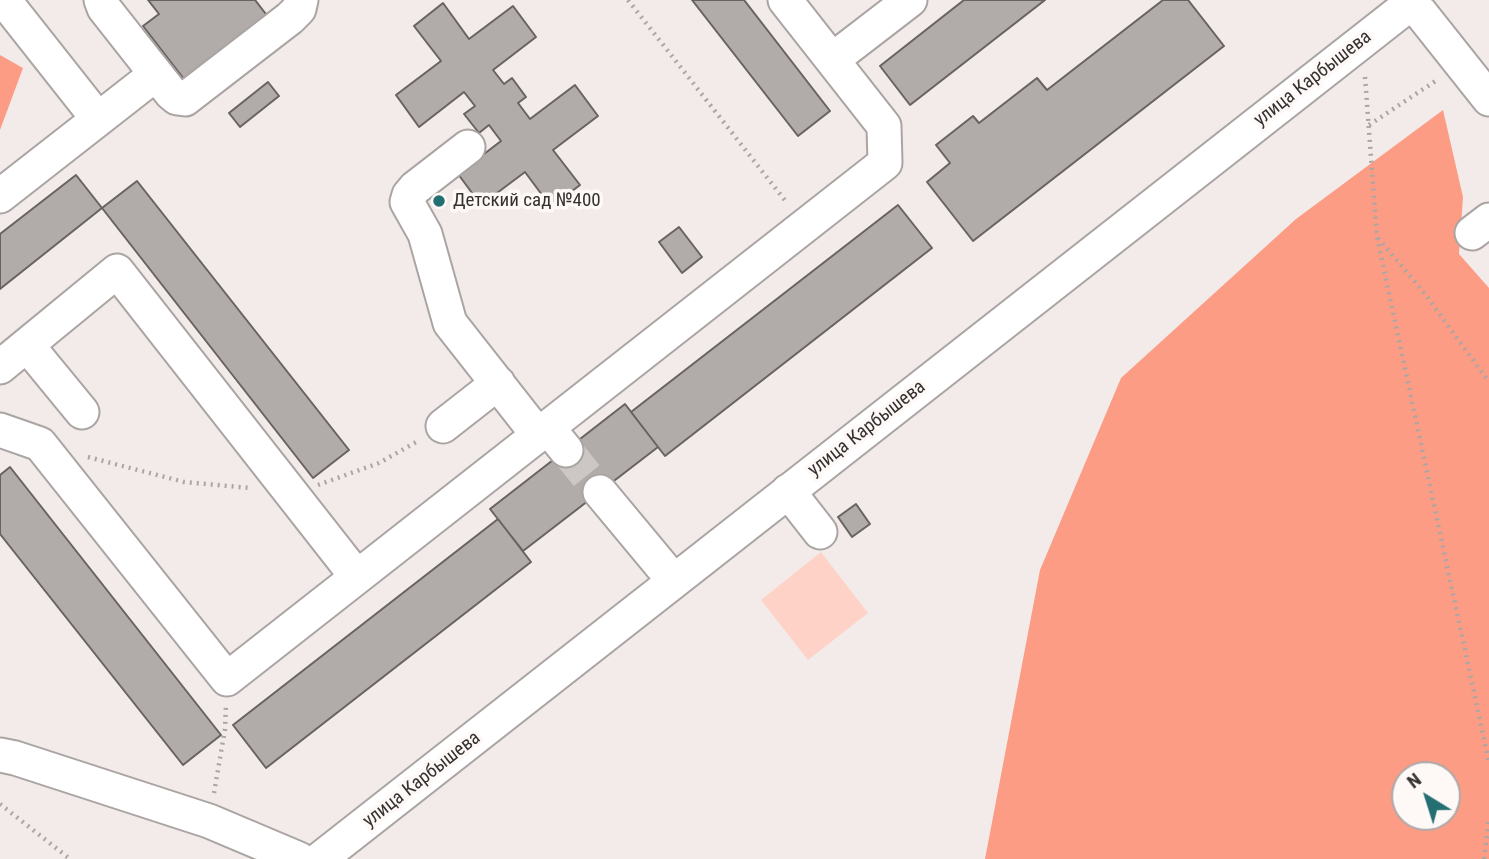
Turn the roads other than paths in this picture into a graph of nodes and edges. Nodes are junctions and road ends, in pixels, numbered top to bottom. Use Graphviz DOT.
graph roads {
  1 [pos="5,0"];
  2 [pos="101,0"];
  3 [pos="301,0"];
  4 [pos="785,0"];
  5 [pos="910,0"];
  6 [pos="1392,13"];
  7 [pos="832,60"];
  8 [pos="156,74"];
  9 [pos="1489,99"];
  10 [pos="98,119"];
  11 [pos="468,147"];
  12 [pos="0,196"];
  13 [pos="27,345"];
  14 [pos="0,368"];
  15 [pos="498,383"];
  16 [pos="82,412"];
  17 [pos="443,426"];
  18 [pos="0,430"];
  19 [pos="550,437"];
  20 [pos="788,491"];
  21 [pos="600,492"];
  22 [pos="820,531"];
  23 [pos="357,577"];
  24 [pos="674,581"];
  25 [pos="5,757"];
  26 [pos="299,859"];
  27 [pos="320,859"];
  1 -- 10 [label="street"];
  2 -- 8 [label="street"];
  3 -- 8 [label="street"];
  4 -- 7 [label="street"];
  5 -- 7 [label="street"];
  6 -- 9 [label="street"];
  6 -- 20 [label="street, улица Карбышева"];
  7 -- 19 [label="street"];
  8 -- 10 [label="street"];
  10 -- 12 [label="street"];
  11 -- 15 [label="street"];
  13 -- 14 [label="street"];
  13 -- 16 [label="street"];
  13 -- 23 [label="street"];
  15 -- 17 [label="street"];
  15 -- 19 [label="street"];
  18 -- 23 [label="street"];
  19 -- 23 [label="street"];
  20 -- 22 [label="street"];
  20 -- 24 [label="street, улица Карбышева"];
  21 -- 24 [label="street"];
  24 -- 27 [label="street, улица Карбышева"];
  25 -- 26 [label="street"];
}
